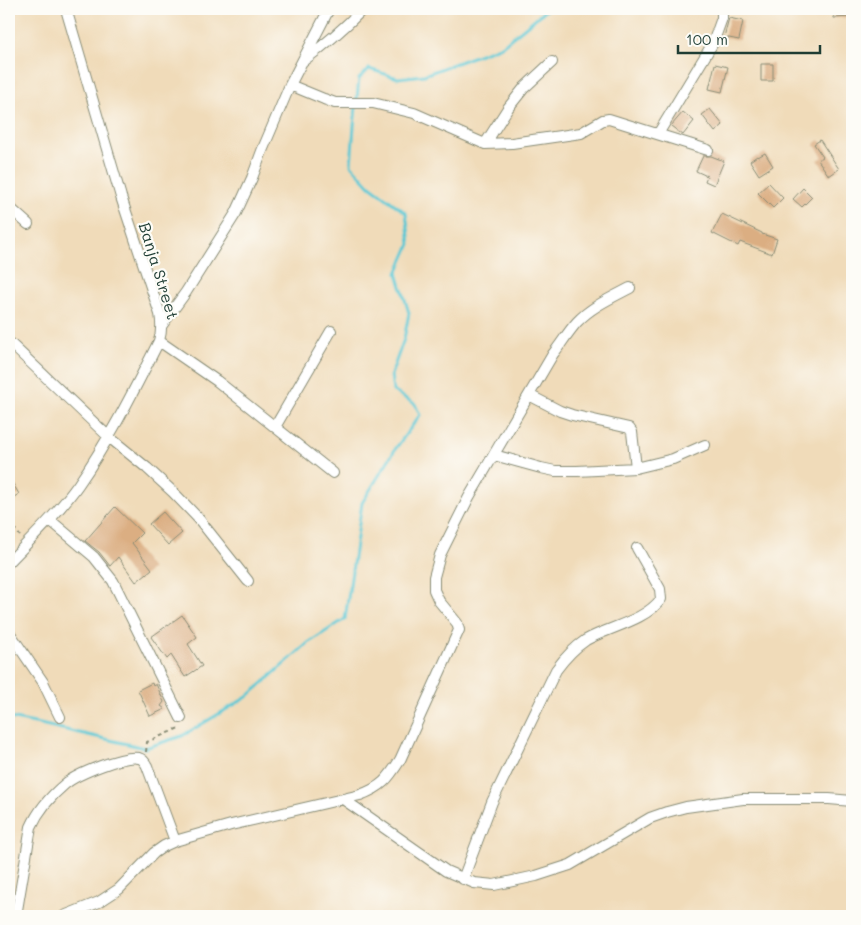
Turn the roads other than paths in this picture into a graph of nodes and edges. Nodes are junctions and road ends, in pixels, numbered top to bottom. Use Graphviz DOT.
graph roads {
  1 [pos="329,9"];
  2 [pos="362,9"];
  3 [pos="722,9"];
  4 [pos="68,10"];
  5 [pos="552,62"];
  6 [pos="300,63"];
  7 [pos="290,84"];
  8 [pos="658,134"];
  9 [pos="485,144"];
  10 [pos="708,150"];
  11 [pos="9,207"];
  12 [pos="28,224"];
  13 [pos="630,288"];
  14 [pos="162,325"];
  15 [pos="331,332"];
  16 [pos="159,341"];
  17 [pos="9,342"];
  18 [pos="529,395"];
  19 [pos="275,427"];
  20 [pos="109,437"];
  21 [pos="705,445"];
  22 [pos="494,455"];
  23 [pos="636,468"];
  24 [pos="333,473"];
  25 [pos="50,520"];
  26 [pos="637,548"];
  27 [pos="9,562"];
  28 [pos="248,581"];
  29 [pos="9,632"];
  30 [pos="60,717"];
  31 [pos="181,718"];
  32 [pos="343,799"];
  33 [pos="852,801"];
  34 [pos="175,841"];
  35 [pos="463,879"];
  36 [pos="16,916"];
  37 [pos="64,916"];
  1 -- 6 [label="street"];
  2 -- 6 [label="street"];
  3 -- 8 [label="street"];
  4 -- 14 [label="street, Banja Street"];
  5 -- 9 [label="street"];
  6 -- 7 [label="street"];
  7 -- 9 [label="street"];
  7 -- 14 [label="street"];
  8 -- 9 [label="street"];
  8 -- 10 [label="street"];
  11 -- 12 [label="street"];
  13 -- 18 [label="street"];
  14 -- 16 [label="street, Banja Street"];
  15 -- 19 [label="street"];
  16 -- 19 [label="street"];
  16 -- 20 [label="street, Banja Street"];
  17 -- 20 [label="street"];
  18 -- 22 [label="street"];
  18 -- 23 [label="street"];
  19 -- 24 [label="street"];
  20 -- 25 [label="street, Banja Street"];
  20 -- 28 [label="street"];
  21 -- 23 [label="street"];
  22 -- 23 [label="street"];
  22 -- 32 [label="street"];
  25 -- 27 [label="street, Banja Street"];
  25 -- 31 [label="street"];
  26 -- 35 [label="street"];
  29 -- 30 [label="street"];
  32 -- 34 [label="street"];
  32 -- 35 [label="street"];
  33 -- 35 [label="street"];
  34 -- 36 [label="street"];
  34 -- 37 [label="street"];
}
